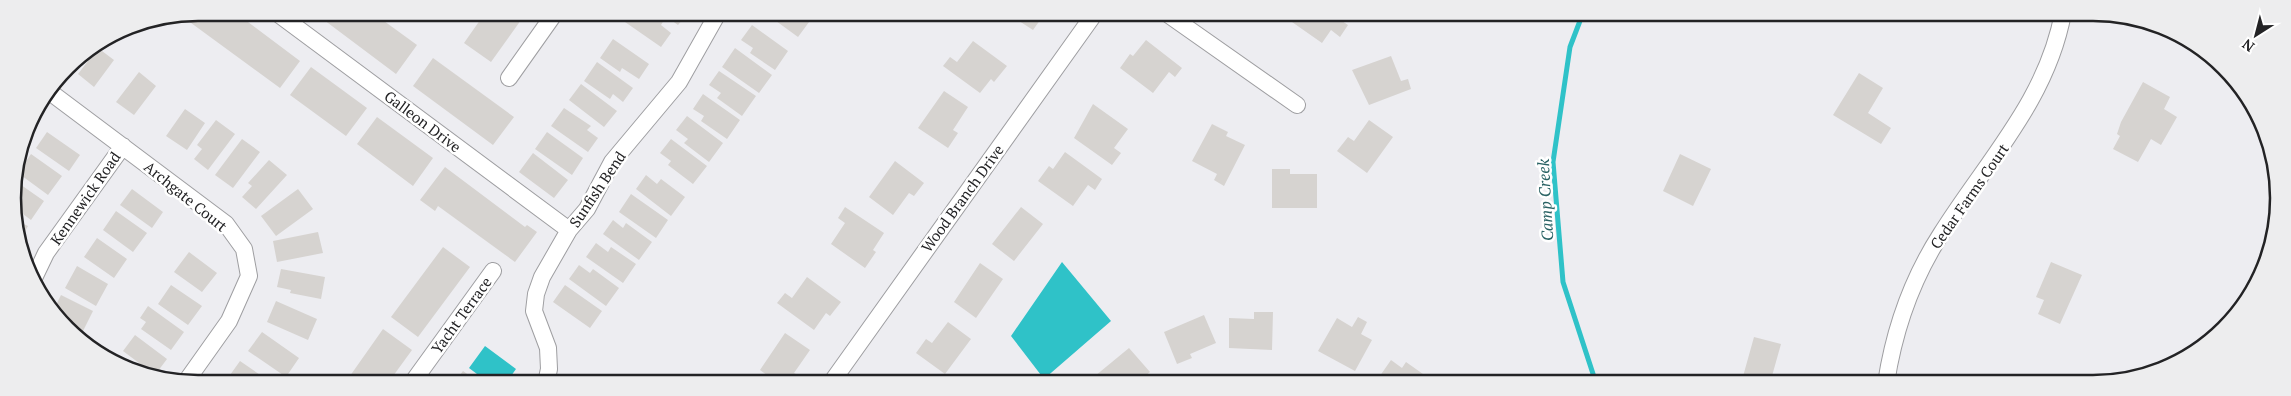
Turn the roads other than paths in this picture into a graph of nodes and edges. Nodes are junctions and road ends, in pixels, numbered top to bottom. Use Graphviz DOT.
graph roads {
  1 [pos="289,21"];
  2 [pos="549,21"];
  3 [pos="713,21"];
  4 [pos="1089,21"];
  5 [pos="1177,21"];
  6 [pos="2061,21"];
  7 [pos="509,78"];
  8 [pos="54,95"];
  9 [pos="1297,105"];
  10 [pos="123,146"];
  11 [pos="569,230"];
  12 [pos="37,271"];
  13 [pos="493,271"];
  14 [pos="191,374"];
  15 [pos="418,375"];
  16 [pos="547,375"];
  17 [pos="837,375"];
  18 [pos="1888,375"];
  1 -- 11 [label="street, Galleon Drive"];
  2 -- 7 [label="street"];
  3 -- 11 [label="street, Sunfish Bend"];
  4 -- 17 [label="street, Wood Branch Drive"];
  5 -- 9 [label="street"];
  6 -- 18 [label="street, Cedar Farms Court"];
  8 -- 10 [label="street, Archgate Court"];
  10 -- 12 [label="street, Kennewick Road"];
  10 -- 14 [label="street, Archgate Court"];
  11 -- 16 [label="street, Sunfish Bend"];
  13 -- 15 [label="street, Yacht Terrace"];
}
